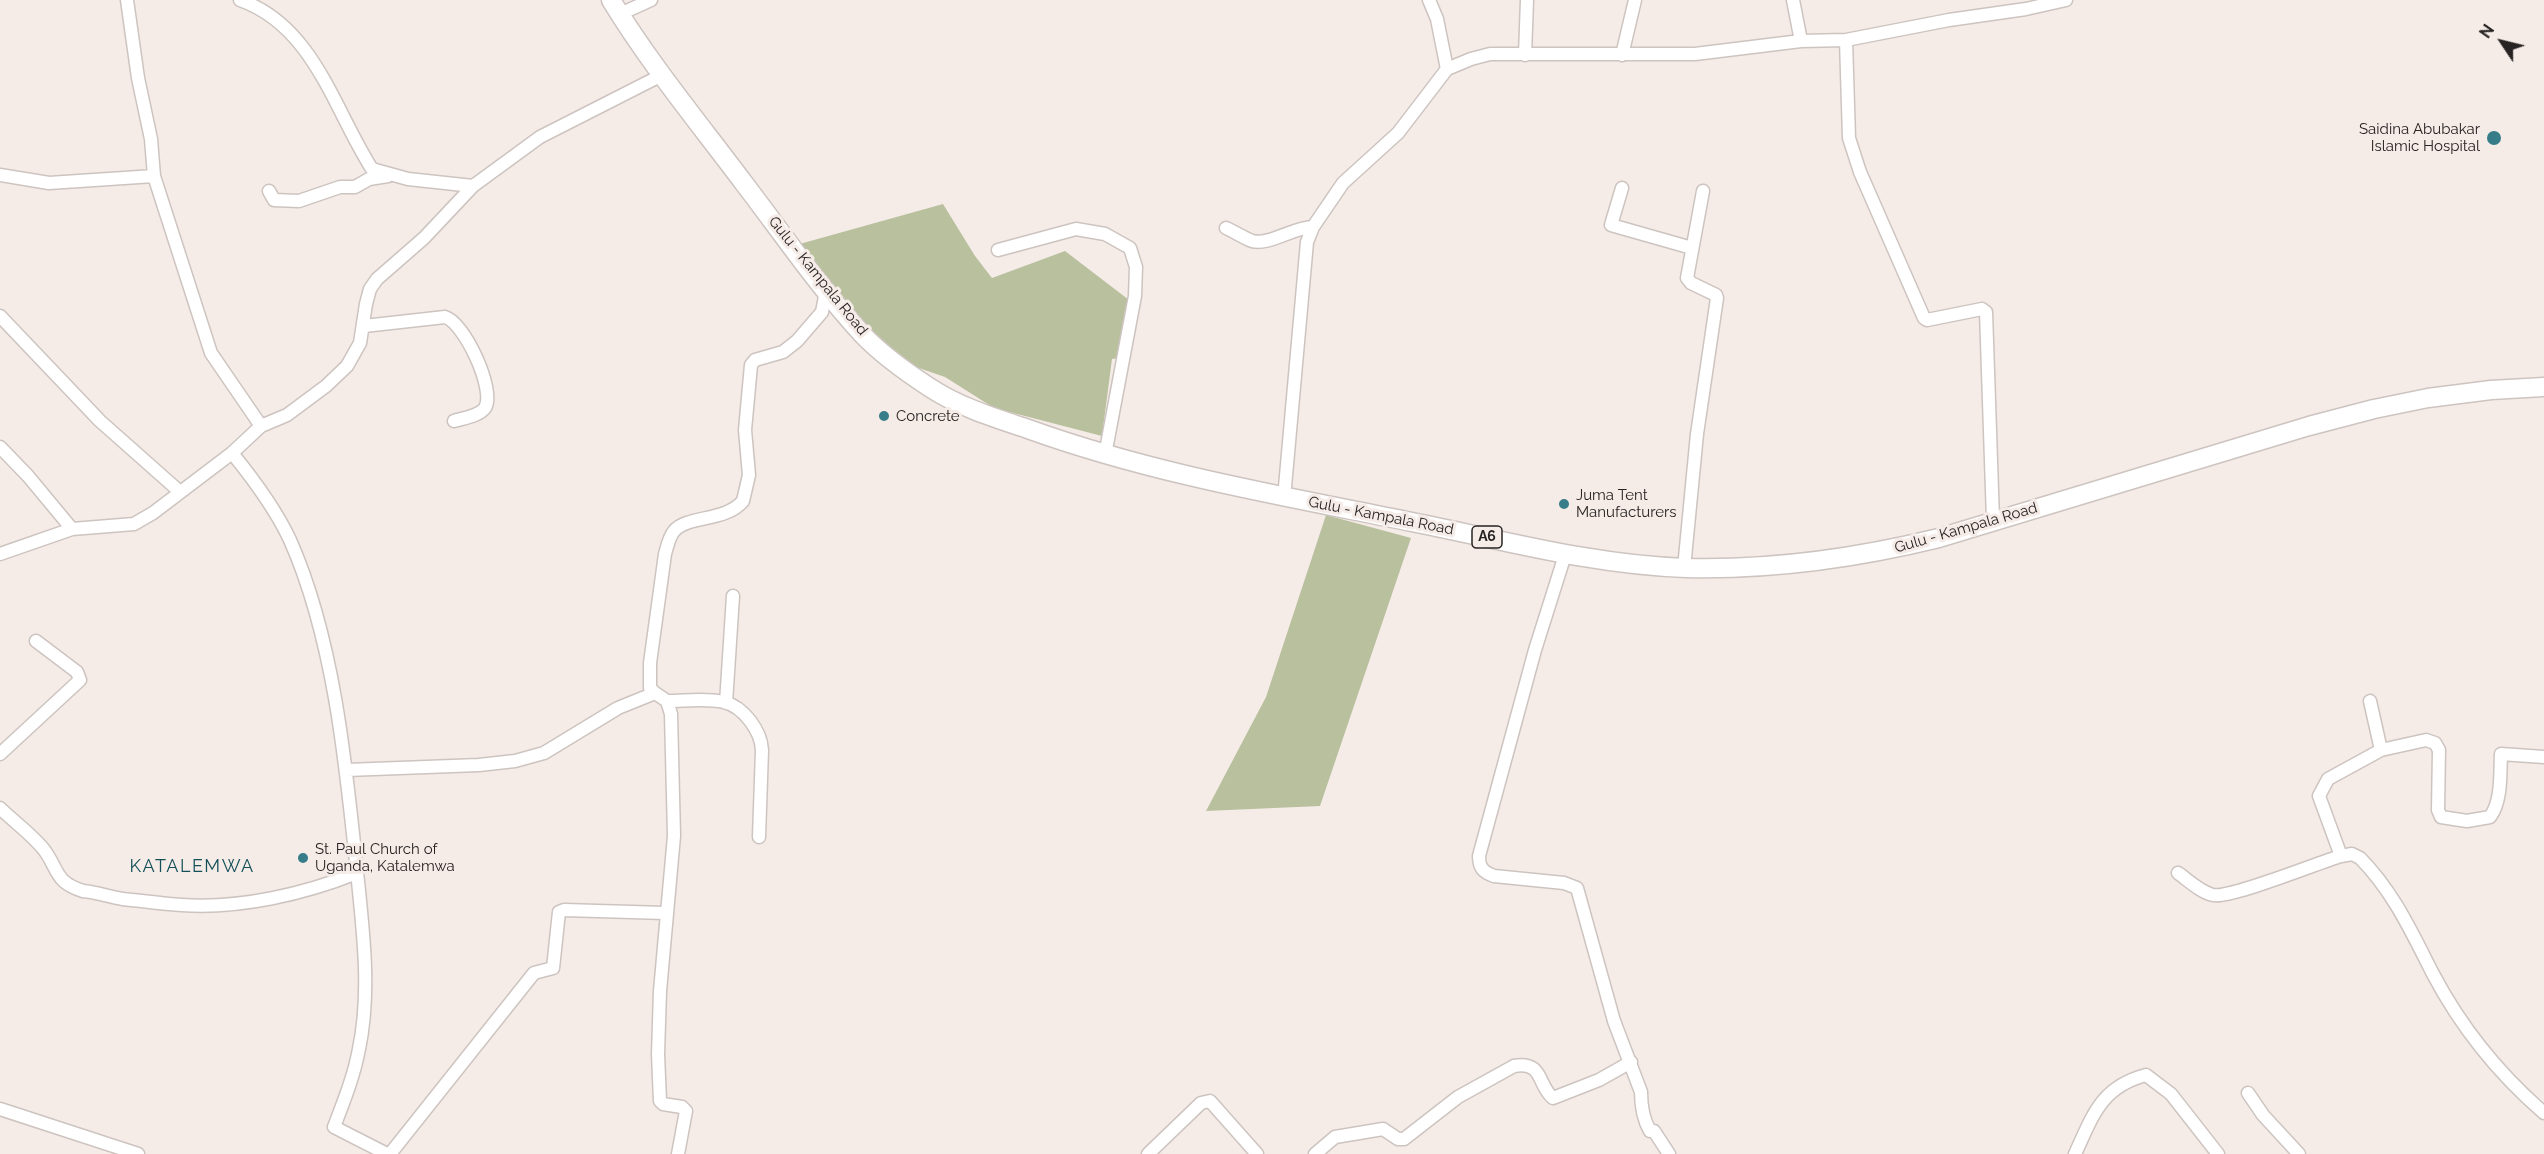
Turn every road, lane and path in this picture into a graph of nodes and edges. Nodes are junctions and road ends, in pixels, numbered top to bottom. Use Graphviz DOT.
graph roads {
  1 [pos="127,0"];
  2 [pos="240,0"];
  3 [pos="651,0"];
  4 [pos="1429,0"];
  5 [pos="1527,0"];
  6 [pos="1635,0"];
  7 [pos="1793,0"];
  8 [pos="2066,0"];
  9 [pos="616,7"];
  10 [pos="1846,40"];
  11 [pos="1801,41"];
  12 [pos="1525,55"];
  13 [pos="1622,55"];
  14 [pos="1447,69"];
  15 [pos="662,75"];
  16 [pos="0,175"];
  17 [pos="154,176"];
  18 [pos="390,176"];
  19 [pos="473,186"];
  20 [pos="1622,188"];
  21 [pos="268,191"];
  22 [pos="1703,191"];
  23 [pos="1313,226"];
  24 [pos="1226,228"];
  25 [pos="1692,248"];
  26 [pos="998,250"];
  27 [pos="826,291"];
  28 [pos="0,316"];
  29 [pos="364,326"];
  30 [pos="2544,387"];
  31 [pos="454,421"];
  32 [pos="261,426"];
  33 [pos="0,447"];
  34 [pos="232,453"];
  35 [pos="1105,455"];
  36 [pos="179,491"];
  37 [pos="1284,498"];
  38 [pos="1993,520"];
  39 [pos="72,529"];
  40 [pos="0,554"];
  41 [pos="1565,555"];
  42 [pos="1684,568"];
  43 [pos="733,596"];
  44 [pos="36,641"];
  45 [pos="655,693"];
  46 [pos="2370,700"];
  47 [pos="667,701"];
  48 [pos="726,703"];
  49 [pos="2381,750"];
  50 [pos="0,754"];
  51 [pos="2544,757"];
  52 [pos="347,770"];
  53 [pos="0,808"];
  54 [pos="759,837"];
  55 [pos="2340,856"];
  56 [pos="357,873"];
  57 [pos="2178,873"];
  58 [pos="666,913"];
  59 [pos="1631,1062"];
  60 [pos="2248,1093"];
  61 [pos="0,1109"];
  62 [pos="2544,1113"];
  63 [pos="2214,1153"];
  64 [pos="138,1154"];
  65 [pos="388,1154"];
  66 [pos="678,1154"];
  67 [pos="1148,1154"];
  68 [pos="1257,1154"];
  69 [pos="1315,1154"];
  70 [pos="1669,1154"];
  71 [pos="2075,1154"];
  72 [pos="2299,1154"];
  1 -- 17 [label="street"];
  2 -- 18 [label="street"];
  3 -- 9 [label="street"];
  4 -- 14 [label="street"];
  5 -- 12 [label="street"];
  6 -- 13 [label="street"];
  7 -- 11 [label="street"];
  8 -- 10 [label="street"];
  9 -- 15 [label="main road, Gulu - Kampala Road / A6"];
  10 -- 11 [label="street"];
  10 -- 38 [label="street"];
  11 -- 13 [label="street"];
  12 -- 13 [label="street"];
  12 -- 14 [label="street"];
  14 -- 23 [label="street"];
  15 -- 19 [label="street"];
  15 -- 27 [label="main road, Gulu - Kampala Road / A6"];
  16 -- 17 [label="street"];
  17 -- 32 [label="street"];
  18 -- 19 [label="street"];
  18 -- 21 [label="street"];
  19 -- 29 [label="street"];
  20 -- 25 [label="street"];
  22 -- 25 [label="street"];
  23 -- 24 [label="street"];
  23 -- 37 [label="street"];
  25 -- 42 [label="street"];
  26 -- 35 [label="street"];
  27 -- 35 [label="main road, Gulu - Kampala Road / A6"];
  27 -- 45 [label="street"];
  28 -- 36 [label="street"];
  29 -- 31 [label="street"];
  29 -- 32 [label="street"];
  30 -- 38 [label="main road, Gulu - Kampala Road / A6"];
  32 -- 34 [label="street"];
  33 -- 39 [label="street"];
  34 -- 36 [label="street"];
  34 -- 52 [label="street"];
  35 -- 37 [label="main road, Gulu - Kampala Road / A6"];
  36 -- 39 [label="street"];
  37 -- 41 [label="main road, Gulu - Kampala Road / A6"];
  38 -- 42 [label="main road, Gulu - Kampala Road / A6"];
  39 -- 40 [label="street"];
  41 -- 42 [label="main road, Gulu - Kampala Road / A6"];
  41 -- 59 [label="street"];
  43 -- 48 [label="street"];
  44 -- 50 [label="street"];
  45 -- 47 [label="street"];
  45 -- 52 [label="street"];
  46 -- 49 [label="street"];
  47 -- 48 [label="street"];
  47 -- 58 [label="street"];
  48 -- 54 [label="street"];
  49 -- 51 [label="street"];
  49 -- 55 [label="street"];
  52 -- 56 [label="street"];
  53 -- 56 [label="street"];
  55 -- 57 [label="street"];
  55 -- 62 [label="street"];
  56 -- 65 [label="street"];
  58 -- 65 [label="street"];
  58 -- 66 [label="street"];
  59 -- 69 [label="street"];
  59 -- 70 [label="street"];
  60 -- 72 [label="street"];
  61 -- 64 [label="street"];
  63 -- 71 [label="street"];
  67 -- 68 [label="street"];
}
